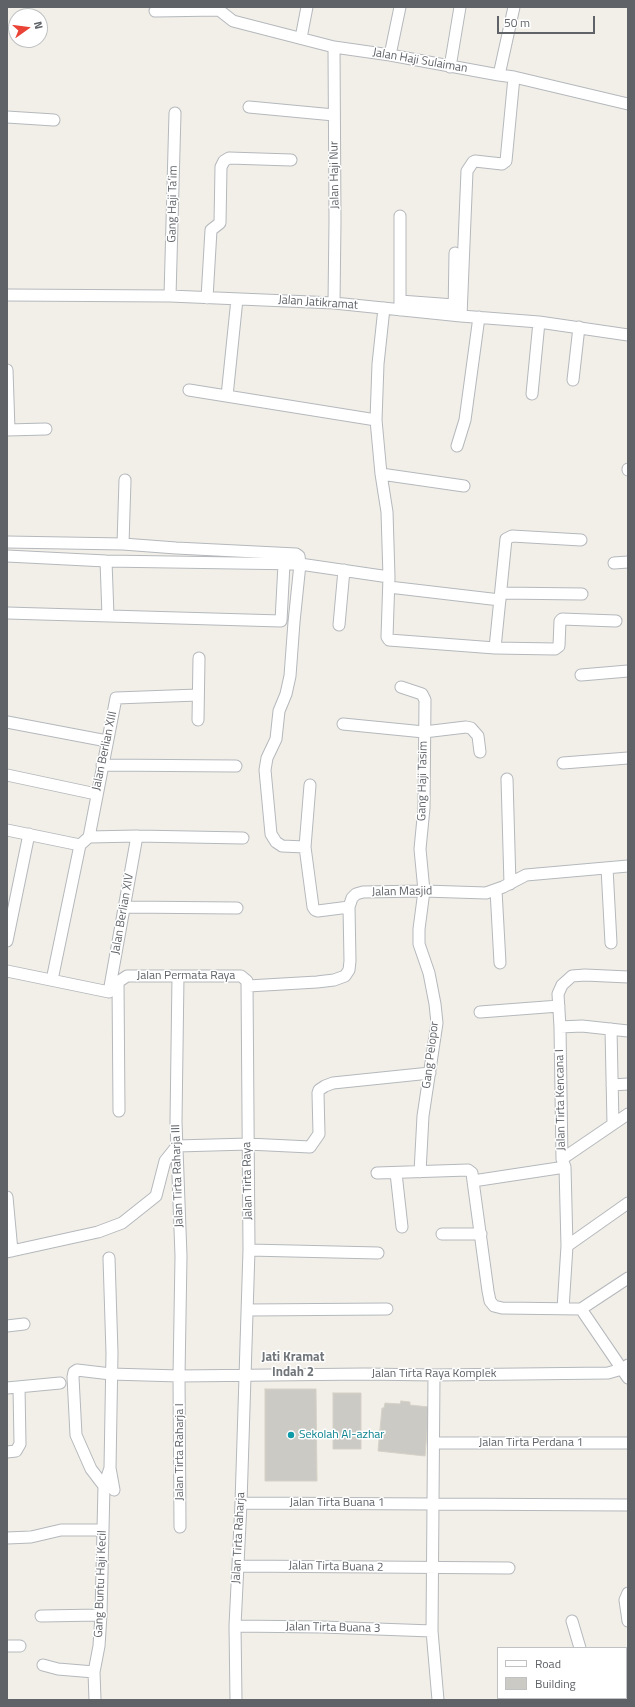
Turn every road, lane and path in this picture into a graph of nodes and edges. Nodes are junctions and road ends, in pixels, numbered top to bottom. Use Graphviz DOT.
graph roads {
  1 [pos="307,7"];
  2 [pos="400,7"];
  3 [pos="460,7"];
  4 [pos="514,7"];
  5 [pos="219,9"];
  6 [pos="154,11"];
  7 [pos="301,38"];
  8 [pos="334,47"];
  9 [pos="390,55"];
  10 [pos="450,67"];
  11 [pos="498,76"];
  12 [pos="514,77"];
  13 [pos="628,104"];
  14 [pos="248,108"];
  15 [pos="175,113"];
  16 [pos="334,115"];
  17 [pos="7,117"];
  18 [pos="54,120"];
  19 [pos="291,160"];
  20 [pos="400,216"];
  21 [pos="455,253"];
  22 [pos="7,295"];
  23 [pos="170,296"];
  24 [pos="207,298"];
  25 [pos="237,299"];
  26 [pos="334,303"];
  27 [pos="400,305"];
  28 [pos="384,308"];
  29 [pos="456,312"];
  30 [pos="479,317"];
  31 [pos="539,322"];
  32 [pos="579,327"];
  33 [pos="628,335"];
  34 [pos="7,370"];
  35 [pos="573,380"];
  36 [pos="189,390"];
  37 [pos="532,394"];
  38 [pos="227,396"];
  39 [pos="376,420"];
  40 [pos="46,429"];
  41 [pos="8,430"];
  42 [pos="457,446"];
  43 [pos="380,474"];
  44 [pos="125,480"];
  45 [pos="464,486"];
  46 [pos="581,540"];
  47 [pos="7,542"];
  48 [pos="123,544"];
  49 [pos="7,556"];
  50 [pos="106,561"];
  51 [pos="628,562"];
  52 [pos="614,563"];
  53 [pos="284,564"];
  54 [pos="300,564"];
  55 [pos="344,570"];
  56 [pos="389,582"];
  57 [pos="582,594"];
  58 [pos="501,596"];
  59 [pos="7,613"];
  60 [pos="108,616"];
  61 [pos="616,621"];
  62 [pos="339,626"];
  63 [pos="495,648"];
  64 [pos="199,658"];
  65 [pos="628,671"];
  66 [pos="581,675"];
  67 [pos="401,687"];
  68 [pos="198,695"];
  69 [pos="198,720"];
  70 [pos="7,722"];
  71 [pos="343,724"];
  72 [pos="424,732"];
  73 [pos="107,741"];
  74 [pos="480,752"];
  75 [pos="628,758"];
  76 [pos="564,763"];
  77 [pos="102,765"];
  78 [pos="236,766"];
  79 [pos="7,775"];
  80 [pos="507,779"];
  81 [pos="310,785"];
  82 [pos="96,794"];
  83 [pos="7,830"];
  84 [pos="29,834"];
  85 [pos="137,836"];
  86 [pos="89,837"];
  87 [pos="243,838"];
  88 [pos="80,845"];
  89 [pos="305,847"];
  90 [pos="628,866"];
  91 [pos="608,868"];
  92 [pos="510,884"];
  93 [pos="496,890"];
  94 [pos="424,891"];
  95 [pos="124,907"];
  96 [pos="348,907"];
  97 [pos="237,908"];
  98 [pos="7,941"];
  99 [pos="611,943"];
  100 [pos="500,962"];
  101 [pos="7,971"];
  102 [pos="178,976"];
  103 [pos="628,977"];
  104 [pos="52,980"];
  105 [pos="118,982"];
  106 [pos="248,986"];
  107 [pos="109,992"];
  108 [pos="559,1006"];
  109 [pos="480,1012"];
  110 [pos="560,1027"];
  111 [pos="611,1029"];
  112 [pos="628,1031"];
  113 [pos="430,1073"];
  114 [pos="628,1084"];
  115 [pos="612,1085"];
  116 [pos="118,1110"];
  117 [pos="628,1114"];
  118 [pos="613,1124"];
  119 [pos="248,1144"];
  120 [pos="177,1146"];
  121 [pos="563,1163"];
  122 [pos="377,1172"];
  123 [pos="396,1172"];
  124 [pos="420,1172"];
  125 [pos="474,1180"];
  126 [pos="7,1197"];
  127 [pos="628,1203"];
  128 [pos="402,1227"];
  129 [pos="442,1234"];
  130 [pos="481,1234"];
  131 [pos="568,1246"];
  132 [pos="249,1250"];
  133 [pos="10,1251"];
  134 [pos="378,1253"];
  135 [pos="109,1258"];
  136 [pos="628,1278"];
  137 [pos="581,1308"];
  138 [pos="388,1309"];
  139 [pos="563,1309"];
  140 [pos="248,1310"];
  141 [pos="24,1324"];
  142 [pos="7,1326"];
  143 [pos="626,1371"];
  144 [pos="111,1374"];
  145 [pos="434,1375"];
  146 [pos="179,1376"];
  147 [pos="245,1376"];
  148 [pos="60,1383"];
  149 [pos="18,1387"];
  150 [pos="7,1388"];
  151 [pos="435,1443"];
  152 [pos="628,1443"];
  153 [pos="7,1452"];
  154 [pos="109,1488"];
  155 [pos="241,1503"];
  156 [pos="433,1504"];
  157 [pos="628,1505"];
  158 [pos="180,1527"];
  159 [pos="102,1530"];
  160 [pos="7,1538"];
  161 [pos="238,1566"];
  162 [pos="433,1568"];
  163 [pos="509,1568"];
  164 [pos="628,1594"];
  165 [pos="101,1615"];
  166 [pos="41,1616"];
  167 [pos="572,1621"];
  168 [pos="628,1621"];
  169 [pos="235,1626"];
  170 [pos="432,1631"];
  171 [pos="7,1646"];
  172 [pos="20,1646"];
  173 [pos="580,1647"];
  174 [pos="42,1665"];
  175 [pos="94,1672"];
  176 [pos="95,1700"];
  177 [pos="236,1700"];
  178 [pos="438,1700"];
  1 -- 7 [label="street"];
  2 -- 9 [label="street"];
  3 -- 10 [label="street"];
  4 -- 11 [label="street"];
  5 -- 6 [label="street"];
  5 -- 7 [label="street, Jalan Haji Sulaiman"];
  7 -- 8 [label="street, Jalan Haji Sulaiman"];
  8 -- 9 [label="street, Jalan Haji Sulaiman"];
  8 -- 16 [label="street, Jalan Haji Nur"];
  9 -- 10 [label="street, Jalan Haji Sulaiman"];
  10 -- 11 [label="street, Jalan Haji Sulaiman"];
  11 -- 12 [label="street, Jalan Haji Sulaiman"];
  12 -- 13 [label="street, Jalan Haji Sulaiman"];
  12 -- 29 [label="street"];
  14 -- 16 [label="street"];
  15 -- 23 [label="street, Gang Haji Ta’im"];
  16 -- 26 [label="street, Jalan Haji Nur"];
  17 -- 18 [label="street"];
  19 -- 24 [label="street"];
  20 -- 27 [label="street"];
  21 -- 29 [label="street"];
  22 -- 23 [label="street, Jalan Jatikramat"];
  23 -- 24 [label="street, Jalan Jatikramat"];
  24 -- 25 [label="street, Jalan Jatikramat"];
  25 -- 26 [label="street, Jalan Jatikramat"];
  25 -- 38 [label="street"];
  26 -- 28 [label="street, Jalan Jatikramat"];
  27 -- 28 [label="street, Jalan Jatikramat"];
  27 -- 29 [label="street, Jalan Jatikramat"];
  28 -- 39 [label="street"];
  29 -- 30 [label="street, Jalan Jatikramat"];
  30 -- 31 [label="street, Jalan Jatikramat"];
  30 -- 42 [label="street"];
  31 -- 32 [label="street, Jalan Jatikramat"];
  31 -- 37 [label="street"];
  32 -- 33 [label="street, Jalan Jatikramat"];
  32 -- 35 [label="street"];
  34 -- 41 [label="street"];
  36 -- 38 [label="street"];
  38 -- 39 [label="street"];
  39 -- 43 [label="street"];
  40 -- 41 [label="street"];
  43 -- 45 [label="street"];
  43 -- 56 [label="street"];
  44 -- 48 [label="street"];
  46 -- 58 [label="street"];
  47 -- 48 [label="street"];
  48 -- 54 [label="street"];
  49 -- 50 [label="street"];
  50 -- 53 [label="street"];
  50 -- 60 [label="street"];
  51 -- 52 [label="street"];
  53 -- 54 [label="street"];
  53 -- 60 [label="street"];
  54 -- 55 [label="street"];
  54 -- 89 [label="street"];
  55 -- 56 [label="street"];
  55 -- 62 [label="street"];
  56 -- 58 [label="street"];
  56 -- 63 [label="street"];
  57 -- 58 [label="street"];
  58 -- 63 [label="street"];
  59 -- 60 [label="street"];
  61 -- 63 [label="street"];
  64 -- 68 [label="street"];
  65 -- 66 [label="street"];
  67 -- 72 [label="street, Gang Haji Tasim"];
  68 -- 69 [label="street"];
  68 -- 73 [label="street, Jalan Berlian XIII"];
  70 -- 73 [label="street"];
  71 -- 72 [label="street"];
  72 -- 74 [label="street"];
  72 -- 94 [label="street, Gang Haji Tasim"];
  73 -- 77 [label="street, Jalan Berlian XIII"];
  75 -- 76 [label="street"];
  77 -- 78 [label="street"];
  77 -- 82 [label="street, Jalan Berlian XIII"];
  79 -- 82 [label="street"];
  80 -- 92 [label="street"];
  81 -- 89 [label="street"];
  82 -- 86 [label="street, Jalan Berlian XIII"];
  83 -- 84 [label="street"];
  84 -- 88 [label="street"];
  84 -- 98 [label="street"];
  85 -- 86 [label="street"];
  85 -- 87 [label="street"];
  85 -- 95 [label="street, Jalan Berlian XIV"];
  86 -- 88 [label="street"];
  88 -- 104 [label="street"];
  89 -- 96 [label="street"];
  90 -- 91 [label="street, Jalan Masjid"];
  91 -- 92 [label="street, Jalan Masjid"];
  91 -- 99 [label="street"];
  92 -- 93 [label="street, Jalan Masjid"];
  93 -- 94 [label="street, Jalan Masjid"];
  93 -- 100 [label="street"];
  94 -- 96 [label="street, Jalan Masjid"];
  94 -- 113 [label="street, Gang Pelopor"];
  95 -- 97 [label="street"];
  95 -- 107 [label="street, Jalan Berlian XIV"];
  96 -- 106 [label="street"];
  101 -- 104 [label="street"];
  102 -- 105 [label="street, Jalan Permata Raya"];
  102 -- 106 [label="street, Jalan Permata Raya"];
  102 -- 120 [label="street, Jalan Tirta Raharja III"];
  103 -- 108 [label="street, Jalan Tirta Kencana I"];
  104 -- 107 [label="street"];
  105 -- 107 [label="street, Jalan Permata Raya"];
  105 -- 116 [label="street"];
  106 -- 119 [label="street, Jalan Tirta Raya"];
  108 -- 109 [label="street"];
  108 -- 110 [label="street, Jalan Tirta Kencana I"];
  110 -- 111 [label="street"];
  110 -- 121 [label="street, Jalan Tirta Kencana I"];
  111 -- 112 [label="street"];
  111 -- 115 [label="street"];
  113 -- 119 [label="street"];
  113 -- 124 [label="street, Gang Pelopor"];
  114 -- 115 [label="street"];
  115 -- 118 [label="street"];
  117 -- 118 [label="street"];
  118 -- 121 [label="street"];
  119 -- 120 [label="street"];
  119 -- 132 [label="street, Jalan Tirta Raya"];
  120 -- 133 [label="street"];
  120 -- 146 [label="street, Jalan Tirta Raharja III"];
  121 -- 125 [label="street"];
  121 -- 131 [label="street, Jalan Tirta Kencana I"];
  122 -- 123 [label="street"];
  123 -- 124 [label="street"];
  123 -- 128 [label="street"];
  124 -- 125 [label="street"];
  125 -- 130 [label="street"];
  126 -- 133 [label="street"];
  127 -- 131 [label="street"];
  129 -- 130 [label="street"];
  130 -- 139 [label="street"];
  131 -- 139 [label="street, Jalan Tirta Kencana I"];
  132 -- 134 [label="street"];
  132 -- 140 [label="street, Jalan Tirta Raya"];
  135 -- 144 [label="street, Gang Buntu Haji Kecil"];
  136 -- 137 [label="street"];
  137 -- 139 [label="street"];
  137 -- 143 [label="street"];
  138 -- 140 [label="street"];
  140 -- 147 [label="street, Jalan Tirta Raya"];
  141 -- 142 [label="street"];
  143 -- 145 [label="street, Jalan Tirta Raya Komplek"];
  144 -- 146 [label="street, Jalan Tirta Raya Komplek"];
  144 -- 154 [label="street, Gang Buntu Haji Kecil"];
  144 -- 154 [label="street, Jalan Tirta Raya Komplek"];
  145 -- 147 [label="street, Jalan Tirta Raya Komplek"];
  145 -- 151 [label="street"];
  146 -- 147 [label="street, Jalan Tirta Raya Komplek"];
  146 -- 158 [label="street, Jalan Tirta Raharja I"];
  147 -- 155 [label="street, Jalan Tirta Raharja"];
  148 -- 149 [label="street"];
  149 -- 150 [label="street"];
  149 -- 153 [label="street"];
  151 -- 152 [label="street, Jalan Tirta Perdana 1"];
  151 -- 156 [label="street"];
  154 -- 159 [label="street, Gang Buntu Haji Kecil"];
  155 -- 156 [label="street, Jalan Tirta Buana 1"];
  155 -- 161 [label="street, Jalan Tirta Raharja"];
  156 -- 157 [label="street, Jalan Tirta Buana 1"];
  156 -- 162 [label="street"];
  159 -- 160 [label="street"];
  159 -- 165 [label="street, Gang Buntu Haji Kecil"];
  161 -- 162 [label="street, Jalan Tirta Buana 2"];
  161 -- 169 [label="street, Jalan Tirta Raharja"];
  162 -- 163 [label="street, Jalan Tirta Buana 2"];
  162 -- 170 [label="street"];
  164 -- 168 [label="street"];
  165 -- 166 [label="street"];
  165 -- 175 [label="street, Gang Buntu Haji Kecil"];
  167 -- 173 [label="street"];
  169 -- 170 [label="street, Jalan Tirta Buana 3"];
  169 -- 177 [label="street, Jalan Tirta Raharja"];
  170 -- 178 [label="street"];
  171 -- 172 [label="street"];
  174 -- 175 [label="street"];
  175 -- 176 [label="street, Gang Buntu Haji Kecil"];
}
